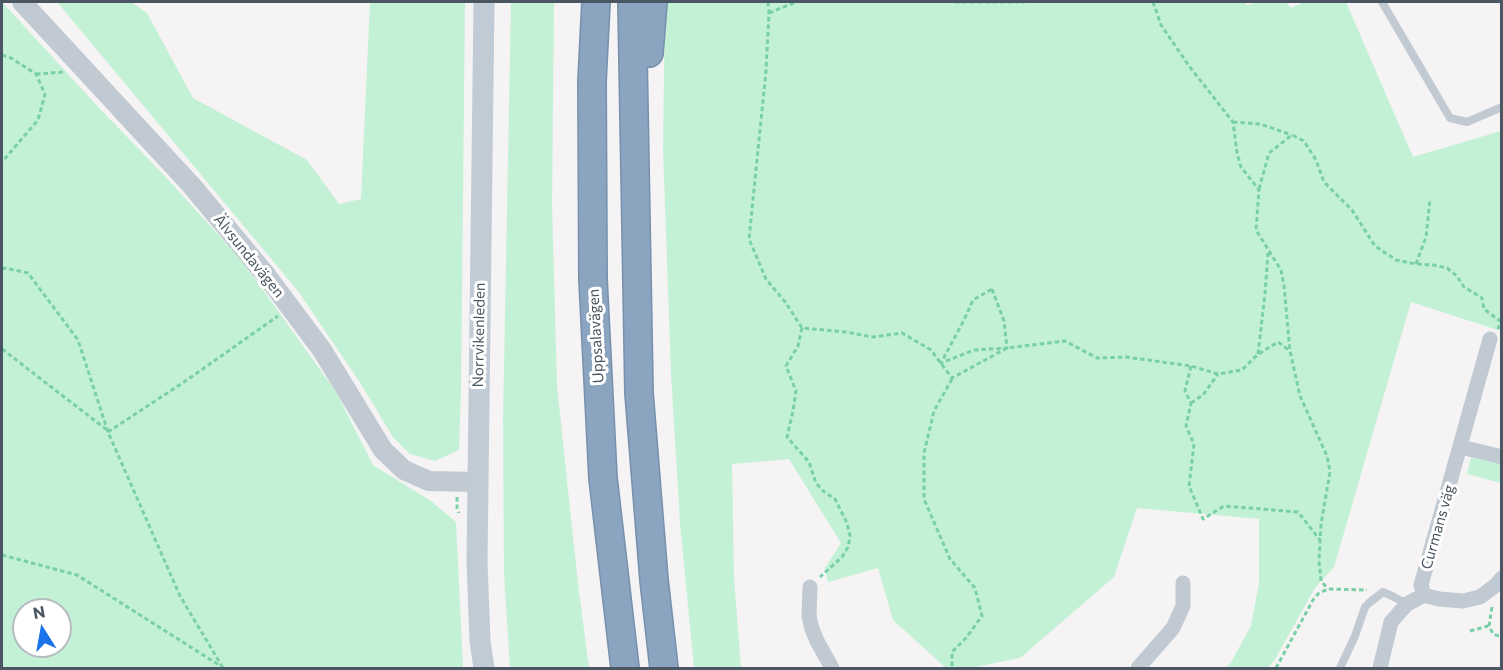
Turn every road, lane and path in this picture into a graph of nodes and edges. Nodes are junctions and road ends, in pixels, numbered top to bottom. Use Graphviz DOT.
graph roads {
  1 [pos="22,2"];
  2 [pos="484,2"];
  3 [pos="589,2"];
  4 [pos="596,2"];
  5 [pos="632,2"];
  6 [pos="653,2"];
  7 [pos="768,2"];
  8 [pos="796,2"];
  9 [pos="955,2"];
  10 [pos="1025,2"];
  11 [pos="1152,2"];
  12 [pos="1382,2"];
  13 [pos="769,13"];
  14 [pos="2,55"];
  15 [pos="85,70"];
  16 [pos="36,74"];
  17 [pos="592,81"];
  18 [pos="1502,108"];
  19 [pos="1233,122"];
  20 [pos="1292,135"];
  21 [pos="2,162"];
  22 [pos="1259,190"];
  23 [pos="1430,199"];
  24 [pos="636,240"];
  25 [pos="1268,251"];
  26 [pos="1416,264"];
  27 [pos="2,269"];
  28 [pos="290,307"];
  29 [pos="1501,320"];
  30 [pos="802,328"];
  31 [pos="1490,339"];
  32 [pos="1007,348"];
  33 [pos="2,349"];
  34 [pos="1290,351"];
  35 [pos="1257,355"];
  36 [pos="941,363"];
  37 [pos="1191,366"];
  38 [pos="1218,374"];
  39 [pos="952,378"];
  40 [pos="1191,403"];
  41 [pos="108,432"];
  42 [pos="1461,447"];
  43 [pos="1502,457"];
  44 [pos="477,482"];
  45 [pos="1320,541"];
  46 [pos="2,555"];
  47 [pos="1499,582"];
  48 [pos="1183,583"];
  49 [pos="810,587"];
  50 [pos="1328,589"];
  51 [pos="1383,592"];
  52 [pos="1424,595"];
  53 [pos="1407,604"];
  54 [pos="1489,626"];
  55 [pos="1470,632"];
  56 [pos="1502,637"];
  57 [pos="222,667"];
  58 [pos="484,669"];
  59 [pos="625,669"];
  60 [pos="664,669"];
  61 [pos="832,669"];
  62 [pos="952,669"];
  63 [pos="1138,669"];
  64 [pos="1276,669"];
  65 [pos="1340,669"];
  66 [pos="1380,669"];
  1 -- 15 [label="street, Älvsundavägen"];
  2 -- 44 [label="main road, Norrvikenleden"];
  3 -- 17 [label="highway"];
  4 -- 17 [label="highway, Uppsalavägen"];
  5 -- 24 [label="highway"];
  6 -- 24 [label="highway"];
  7 -- 13 [label="path"];
  8 -- 13 [label="path"];
  9 -- 10 [label="path"];
  11 -- 19 [label="path"];
  12 -- 18 [label="lane"];
  13 -- 30 [label="path"];
  14 -- 16 [label="path"];
  15 -- 16 [label="path"];
  15 -- 28 [label="street, Älvsundavägen"];
  16 -- 21 [label="path"];
  17 -- 59 [label="highway, Uppsalavägen"];
  19 -- 20 [label="path"];
  19 -- 22 [label="path"];
  20 -- 22 [label="path"];
  20 -- 26 [label="path"];
  22 -- 25 [label="path"];
  23 -- 26 [label="path"];
  24 -- 60 [label="highway"];
  25 -- 34 [label="path"];
  25 -- 35 [label="path"];
  26 -- 29 [label="path"];
  27 -- 41 [label="path"];
  28 -- 41 [label="path"];
  28 -- 44 [label="street, Älvsundavägen"];
  29 -- 31 [label="path"];
  30 -- 36 [label="path"];
  30 -- 49 [label="path"];
  31 -- 42 [label="street, Curmans väg"];
  32 -- 36 [label="path"];
  32 -- 36 [label="path"];
  32 -- 37 [label="path"];
  32 -- 39 [label="path"];
  33 -- 41 [label="path"];
  34 -- 35 [label="path"];
  34 -- 45 [label="path"];
  35 -- 38 [label="path"];
  36 -- 39 [label="path"];
  37 -- 38 [label="path"];
  37 -- 40 [label="path"];
  38 -- 40 [label="path"];
  39 -- 62 [label="path"];
  40 -- 45 [label="path"];
  41 -- 57 [label="path"];
  42 -- 43 [label="street"];
  42 -- 52 [label="street, Curmans väg"];
  44 -- 58 [label="main road, Norrvikenleden"];
  45 -- 50 [label="path"];
  46 -- 57 [label="path"];
  47 -- 52 [label="street"];
  47 -- 54 [label="path"];
  48 -- 63 [label="street"];
  49 -- 61 [label="street"];
  50 -- 51 [label="path"];
  50 -- 64 [label="path"];
  51 -- 53 [label="lane"];
  51 -- 65 [label="lane"];
  52 -- 53 [label="street"];
  53 -- 66 [label="street"];
  54 -- 55 [label="path"];
  54 -- 56 [label="path"];
}
